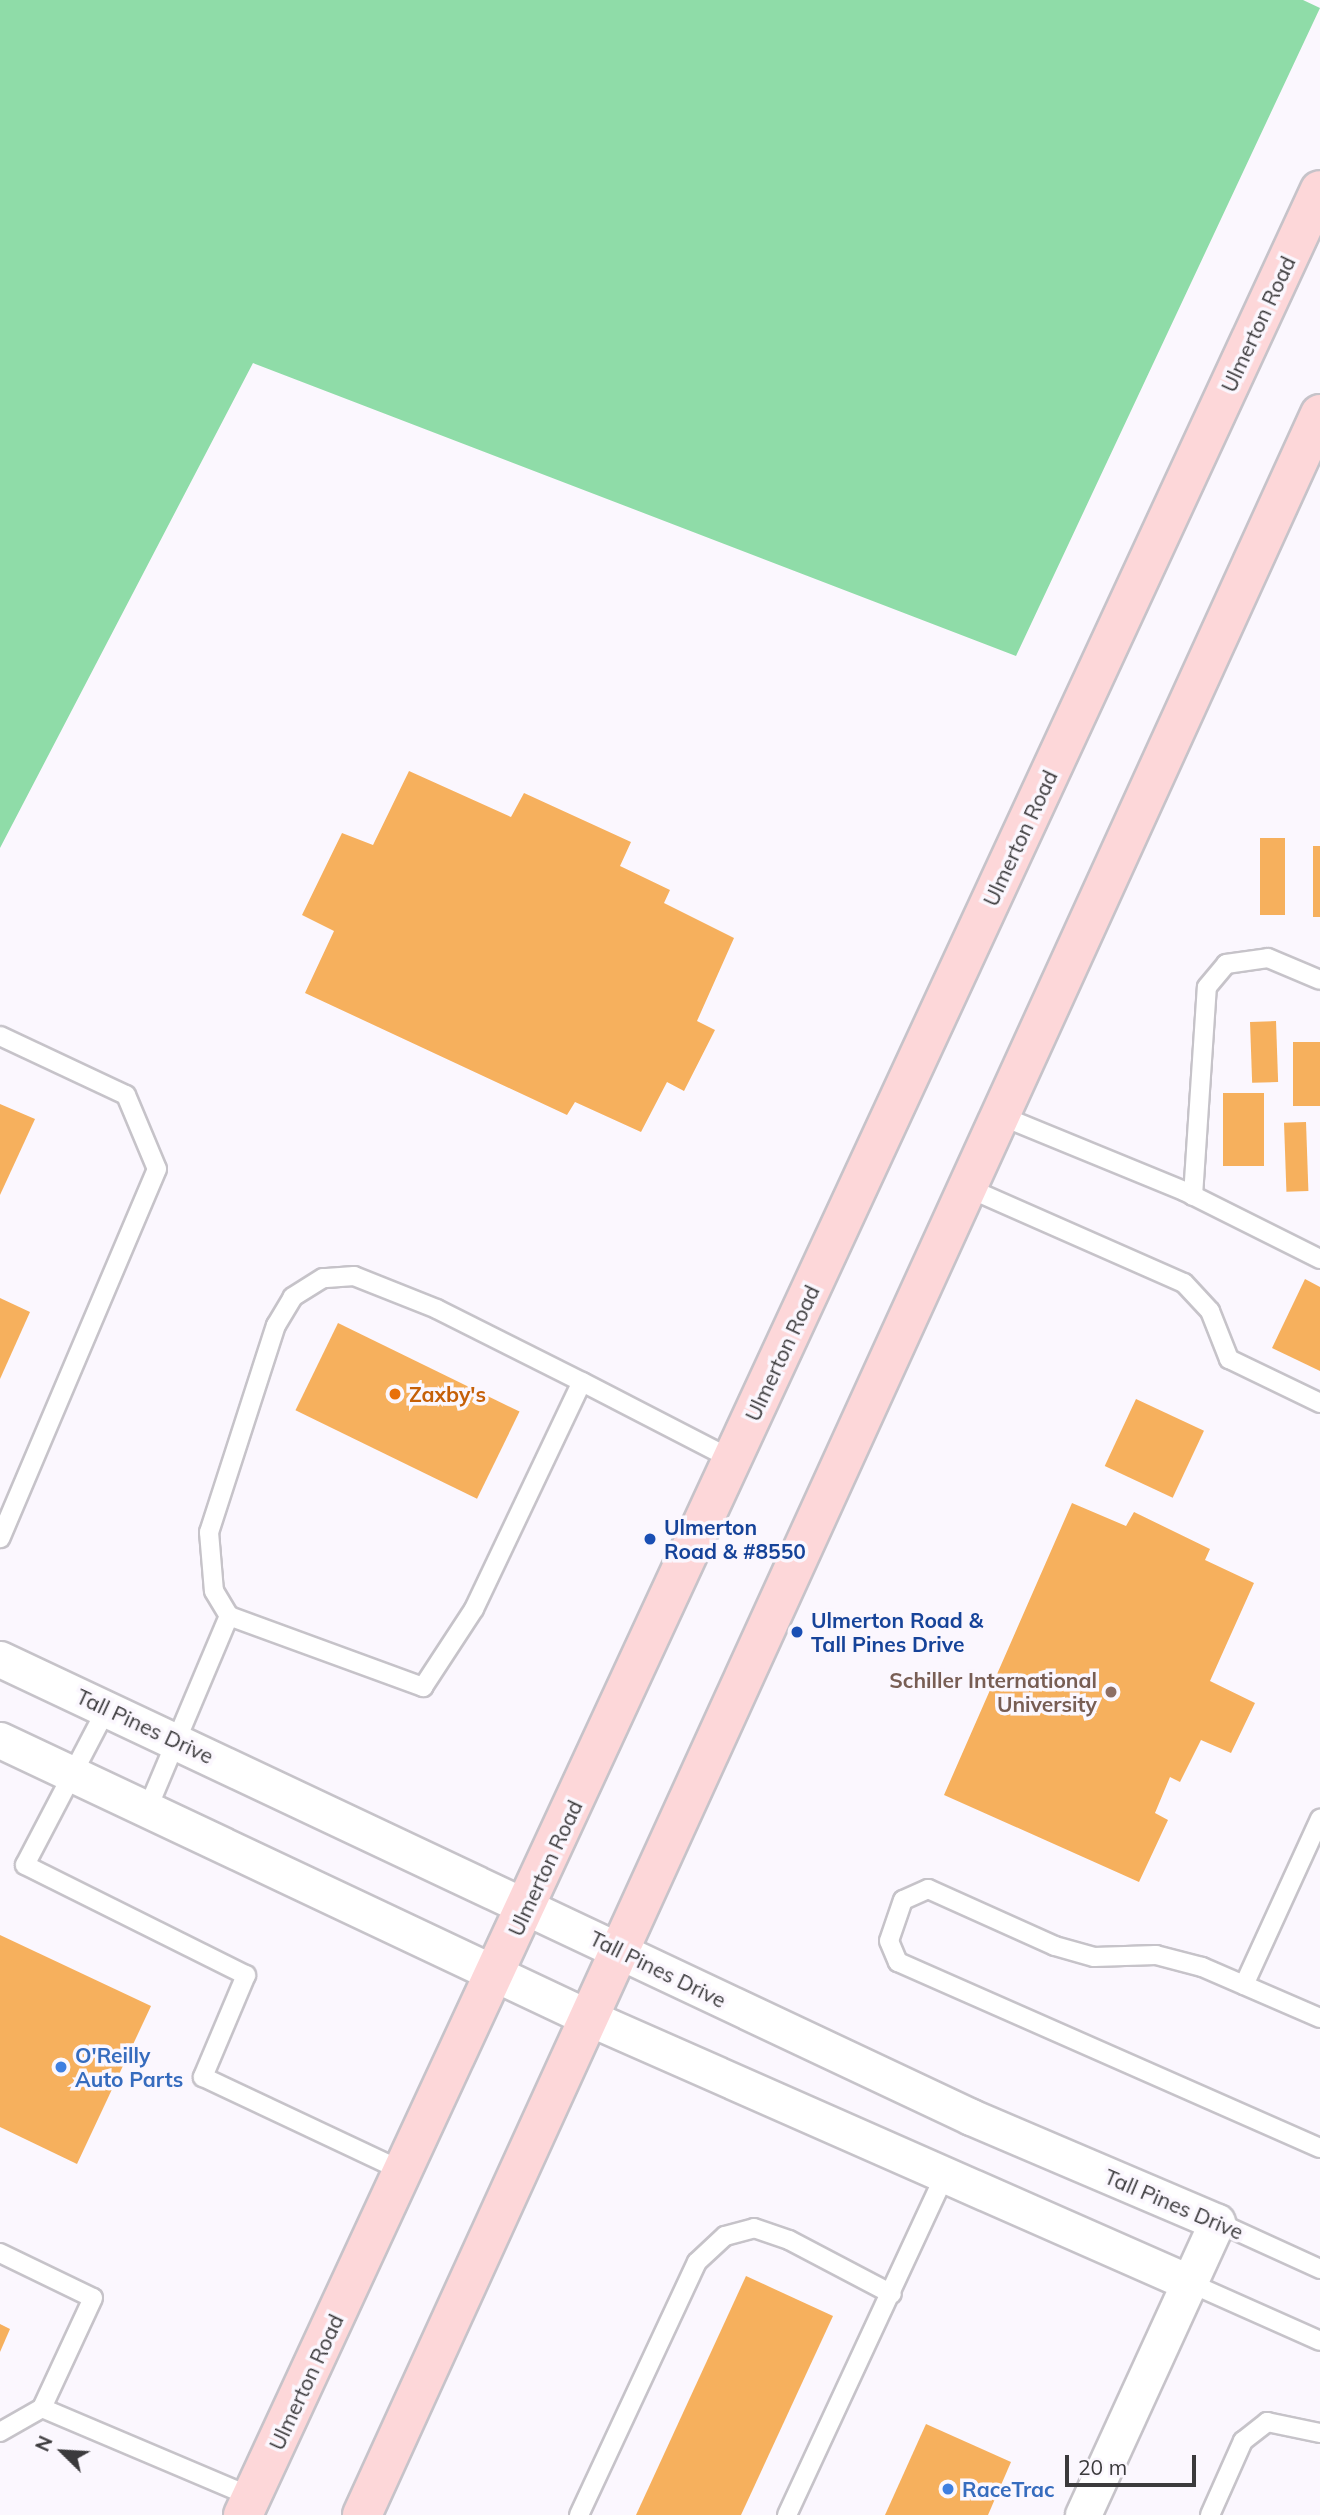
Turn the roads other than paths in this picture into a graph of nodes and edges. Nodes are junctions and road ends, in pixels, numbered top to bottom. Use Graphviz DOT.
graph roads {
  1 [pos="1320,190"];
  2 [pos="1320,414"];
  3 [pos="1320,980"];
  4 [pos="0,1036"];
  5 [pos="999,1115"];
  6 [pos="966,1187"];
  7 [pos="1193,1196"];
  8 [pos="1320,1259"];
  9 [pos="582,1382"];
  10 [pos="1320,1403"];
  11 [pos="733,1460"];
  12 [pos="0,1538"];
  13 [pos="229,1616"];
  14 [pos="0,1659"];
  15 [pos="107,1708"];
  16 [pos="0,1740"];
  17 [pos="174,1740"];
  18 [pos="73,1775"];
  19 [pos="147,1810"];
  20 [pos="1320,1819"];
  21 [pos="528,1904"];
  22 [pos="616,1950"];
  23 [pos="496,1974"];
  24 [pos="1244,1985"];
  25 [pos="585,2016"];
  26 [pos="1320,2018"];
  27 [pos="1320,2148"];
  28 [pos="405,2172"];
  29 [pos="945,2175"];
  30 [pos="1217,2222"];
  31 [pos="0,2253"];
  32 [pos="1320,2269"];
  33 [pos="1190,2283"];
  34 [pos="892,2294"];
  35 [pos="1320,2340"];
  36 [pos="42,2408"];
  37 [pos="0,2432"];
  38 [pos="1320,2433"];
  39 [pos="248,2506"];
  40 [pos="362,2515"];
  41 [pos="579,2515"];
  42 [pos="787,2515"];
  43 [pos="1083,2515"];
  44 [pos="1210,2515"];
  1 -- 11 [label="main road, Ulmerton Road"];
  2 -- 5 [label="main road"];
  3 -- 7 [label="lane"];
  4 -- 12 [label="lane"];
  5 -- 6 [label="main road"];
  5 -- 7 [label="lane"];
  6 -- 10 [label="lane"];
  6 -- 22 [label="main road"];
  7 -- 8 [label="lane"];
  9 -- 11 [label="lane"];
  9 -- 13 [label="lane"];
  9 -- 13 [label="lane"];
  11 -- 21 [label="main road, Ulmerton Road"];
  13 -- 17 [label="lane"];
  14 -- 15 [label="street, Tall Pines Drive"];
  15 -- 17 [label="street, Tall Pines Drive"];
  15 -- 18 [label="lane"];
  16 -- 18 [label="street"];
  17 -- 19 [label="lane"];
  17 -- 21 [label="street, Tall Pines Drive"];
  18 -- 19 [label="street"];
  18 -- 28 [label="lane"];
  19 -- 23 [label="street"];
  20 -- 24 [label="lane"];
  21 -- 22 [label="street, Tall Pines Drive"];
  21 -- 23 [label="main road, Ulmerton Road"];
  22 -- 25 [label="main road"];
  22 -- 30 [label="street, Tall Pines Drive"];
  23 -- 25 [label="street"];
  23 -- 28 [label="main road, Ulmerton Road"];
  24 -- 26 [label="lane"];
  24 -- 27 [label="lane"];
  25 -- 29 [label="street"];
  25 -- 40 [label="main road"];
  28 -- 39 [label="main road, Ulmerton Road"];
  29 -- 33 [label="street"];
  29 -- 34 [label="lane"];
  30 -- 32 [label="lane, Tall Pines Drive"];
  30 -- 33 [label="street"];
  31 -- 36 [label="lane"];
  33 -- 35 [label="lane"];
  33 -- 43 [label="street"];
  34 -- 41 [label="lane"];
  34 -- 42 [label="lane"];
  36 -- 37 [label="lane"];
  36 -- 39 [label="lane"];
  38 -- 44 [label="lane"];
}
